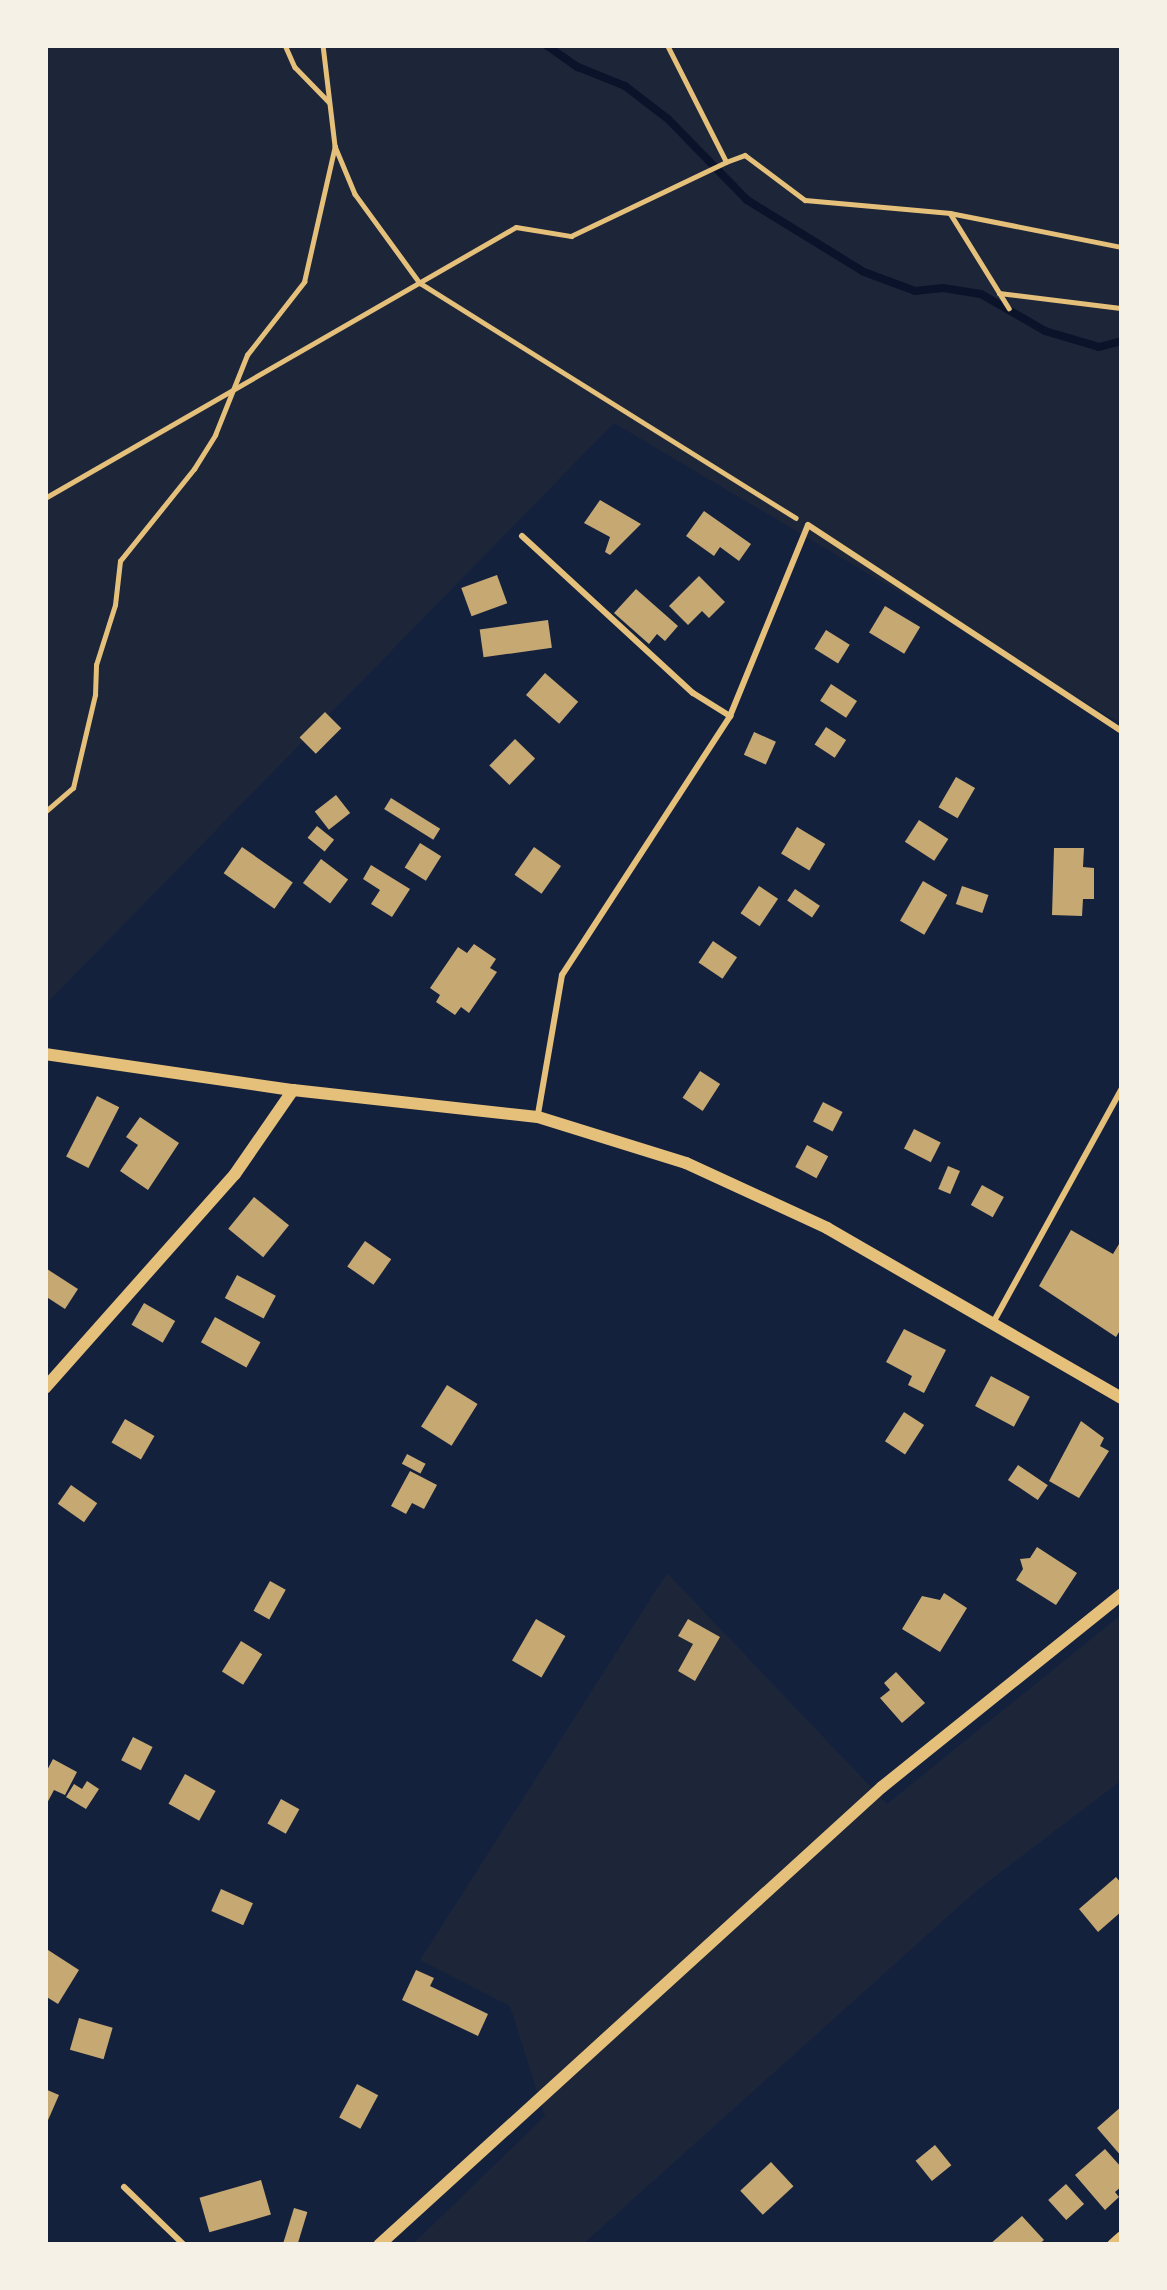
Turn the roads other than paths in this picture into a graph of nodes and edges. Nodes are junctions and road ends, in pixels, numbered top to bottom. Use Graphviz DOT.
graph roads {
  1 [pos="522,536"];
  2 [pos="730,716"];
  3 [pos="1122,730"];
  4 [pos="45,1054"];
  5 [pos="1122,1088"];
  6 [pos="293,1090"];
  7 [pos="538,1117"];
  8 [pos="994,1321"];
  9 [pos="45,1388"];
  10 [pos="1122,1398"];
  11 [pos="1122,1594"];
  12 [pos="124,2187"];
  13 [pos="1122,2237"];
  14 [pos="184,2245"];
  15 [pos="379,2245"];
  16 [pos="1113,2245"];
  1 -- 2 [label="lane"];
  2 -- 3 [label="lane"];
  2 -- 7 [label="lane"];
  4 -- 6 [label="street"];
  5 -- 8 [label="lane"];
  6 -- 7 [label="street"];
  6 -- 9 [label="street"];
  7 -- 8 [label="street"];
  8 -- 10 [label="street"];
  11 -- 15 [label="street"];
  12 -- 14 [label="lane"];
  13 -- 16 [label="street"];
}
